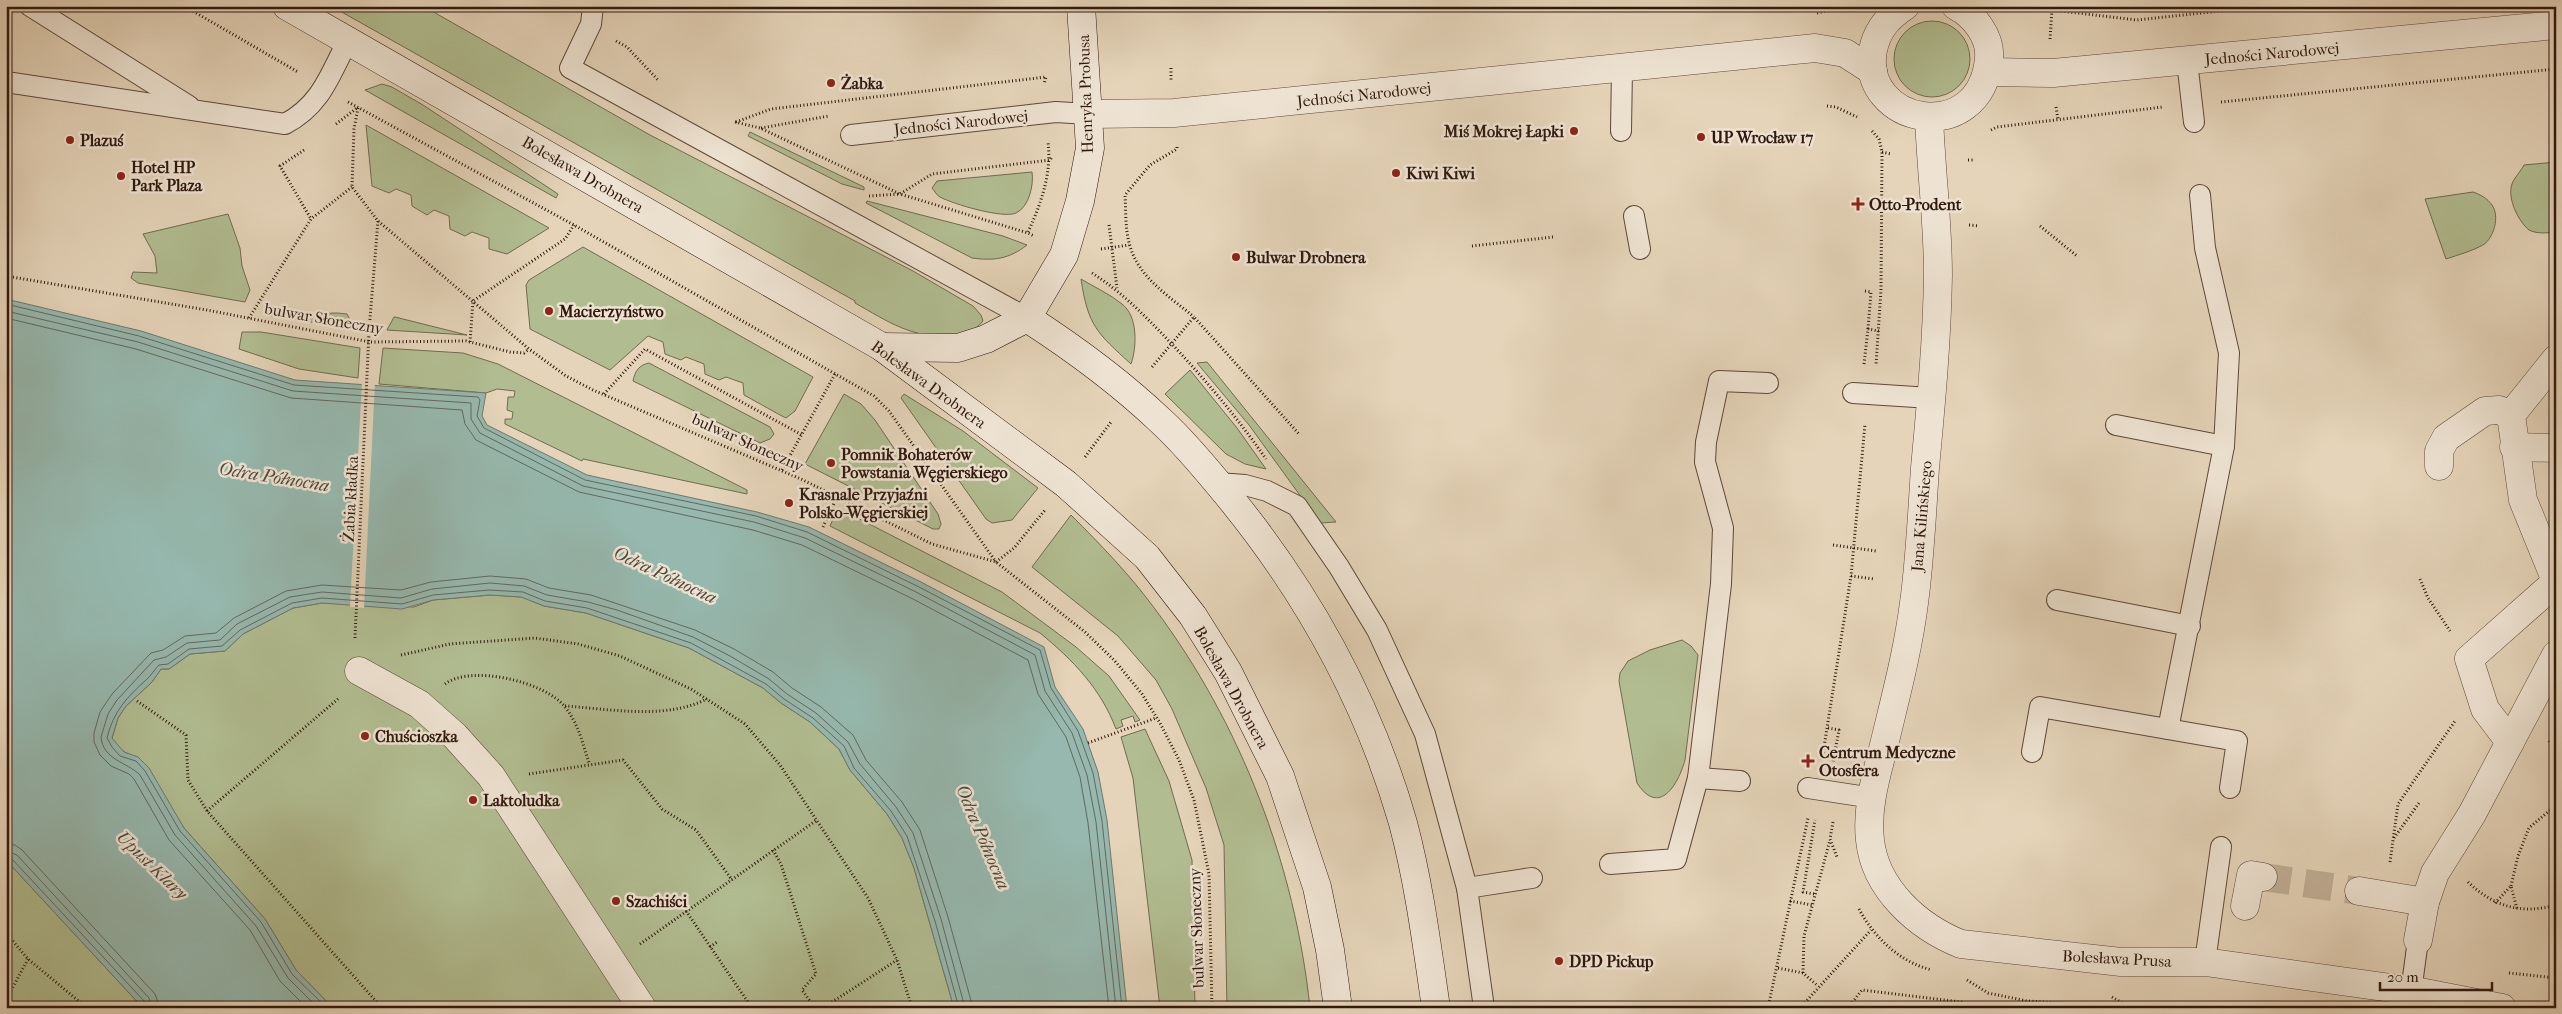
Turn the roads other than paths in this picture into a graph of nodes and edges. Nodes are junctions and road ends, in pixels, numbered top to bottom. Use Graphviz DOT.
graph roads {
  1 [pos="30,6"];
  2 [pos="287,6"];
  3 [pos="1082,6"];
  4 [pos="1905,6"];
  5 [pos="1956,6"];
  6 [pos="592,15"];
  7 [pos="2556,25"];
  8 [pos="348,40"];
  9 [pos="2187,60"];
  10 [pos="1622,68"];
  11 [pos="1873,71"];
  12 [pos="1988,72"];
  13 [pos="6,82"];
  14 [pos="195,110"];
  15 [pos="2193,113"];
  16 [pos="1089,114"];
  17 [pos="1929,117"];
  18 [pos="1621,131"];
  19 [pos="851,134"];
  20 [pos="2200,195"];
  21 [pos="1634,216"];
  22 [pos="1640,249"];
  23 [pos="1027,318"];
  24 [pos="882,347"];
  25 [pos="2556,360"];
  26 [pos="1768,383"];
  27 [pos="1860,393"];
  28 [pos="1931,398"];
  29 [pos="2511,415"];
  30 [pos="2116,425"];
  31 [pos="2224,446"];
  32 [pos="2514,447"];
  33 [pos="2556,448"];
  34 [pos="2439,466"];
  35 [pos="1218,483"];
  36 [pos="2556,582"];
  37 [pos="2057,600"];
  38 [pos="2190,626"];
  39 [pos="2556,655"];
  40 [pos="359,671"];
  41 [pos="2168,729"];
  42 [pos="2510,742"];
  43 [pos="2032,752"];
  44 [pos="1698,778"];
  45 [pos="1740,781"];
  46 [pos="1808,788"];
  47 [pos="2230,788"];
  48 [pos="1872,798"];
  49 [pos="2221,848"];
  50 [pos="1610,864"];
  51 [pos="2263,877"];
  52 [pos="1532,878"];
  53 [pos="1467,888"];
  54 [pos="2359,890"];
  55 [pos="2425,902"];
  56 [pos="1900,903"];
  57 [pos="2245,906"];
  58 [pos="2418,940"];
  59 [pos="2205,962"];
  60 [pos="2345,984"];
  61 [pos="2411,992"];
  62 [pos="642,1008"];
  63 [pos="1338,1008"];
  64 [pos="1436,1008"];
  65 [pos="1484,1008"];
  66 [pos="2362,1008"];
  67 [pos="2502,1008"];
  1 -- 14 [label="lane"];
  2 -- 8 [label="street, Bolesława Drobnera"];
  3 -- 16 [label="street, Henryka Probusa"];
  4 -- 11 [label="street"];
  5 -- 12 [label="street"];
  6 -- 23 [label="lane"];
  7 -- 9 [label="street, Jedności Narodowej"];
  8 -- 14 [label="lane"];
  8 -- 24 [label="street, Bolesława Drobnera"];
  9 -- 12 [label="street, Jedności Narodowej"];
  9 -- 15 [label="lane"];
  10 -- 11 [label="street, Jedności Narodowej"];
  10 -- 16 [label="street, Jedności Narodowej"];
  10 -- 18 [label="lane"];
  11 -- 17 [label="street"];
  12 -- 17 [label="street"];
  13 -- 14 [label="lane"];
  16 -- 19 [label="lane, Jedności Narodowej"];
  16 -- 23 [label="street, Henryka Probusa"];
  17 -- 28 [label="street, Jana Kilińskiego"];
  20 -- 31 [label="lane"];
  21 -- 22 [label="lane"];
  23 -- 24 [label="street"];
  23 -- 35 [label="street"];
  24 -- 63 [label="street, Bolesława Drobnera"];
  25 -- 29 [label="street"];
  26 -- 44 [label="lane"];
  27 -- 28 [label="lane"];
  28 -- 48 [label="street, Jana Kilińskiego"];
  29 -- 32 [label="street"];
  29 -- 34 [label="street"];
  30 -- 31 [label="lane"];
  31 -- 38 [label="lane"];
  32 -- 33 [label="street"];
  32 -- 36 [label="street"];
  35 -- 53 [label="lane"];
  35 -- 64 [label="street"];
  36 -- 42 [label="street"];
  37 -- 38 [label="lane"];
  38 -- 41 [label="lane"];
  39 -- 42 [label="street"];
  40 -- 62 [label="street"];
  41 -- 43 [label="lane"];
  41 -- 47 [label="lane"];
  42 -- 55 [label="street"];
  44 -- 45 [label="lane"];
  44 -- 50 [label="lane"];
  46 -- 48 [label="lane"];
  48 -- 56 [label="street, Jana Kilińskiego"];
  49 -- 59 [label="lane"];
  51 -- 57 [label="street"];
  52 -- 53 [label="lane"];
  53 -- 65 [label="lane"];
  54 -- 55 [label="street"];
  55 -- 58 [label="street"];
  56 -- 59 [label="street, Bolesława Prusa"];
  58 -- 61 [label="lane"];
  59 -- 60 [label="street, Bolesława Prusa"];
  60 -- 61 [label="street, Bolesława Prusa"];
  60 -- 66 [label="street"];
  61 -- 67 [label="street, Bolesława Prusa"];
}
